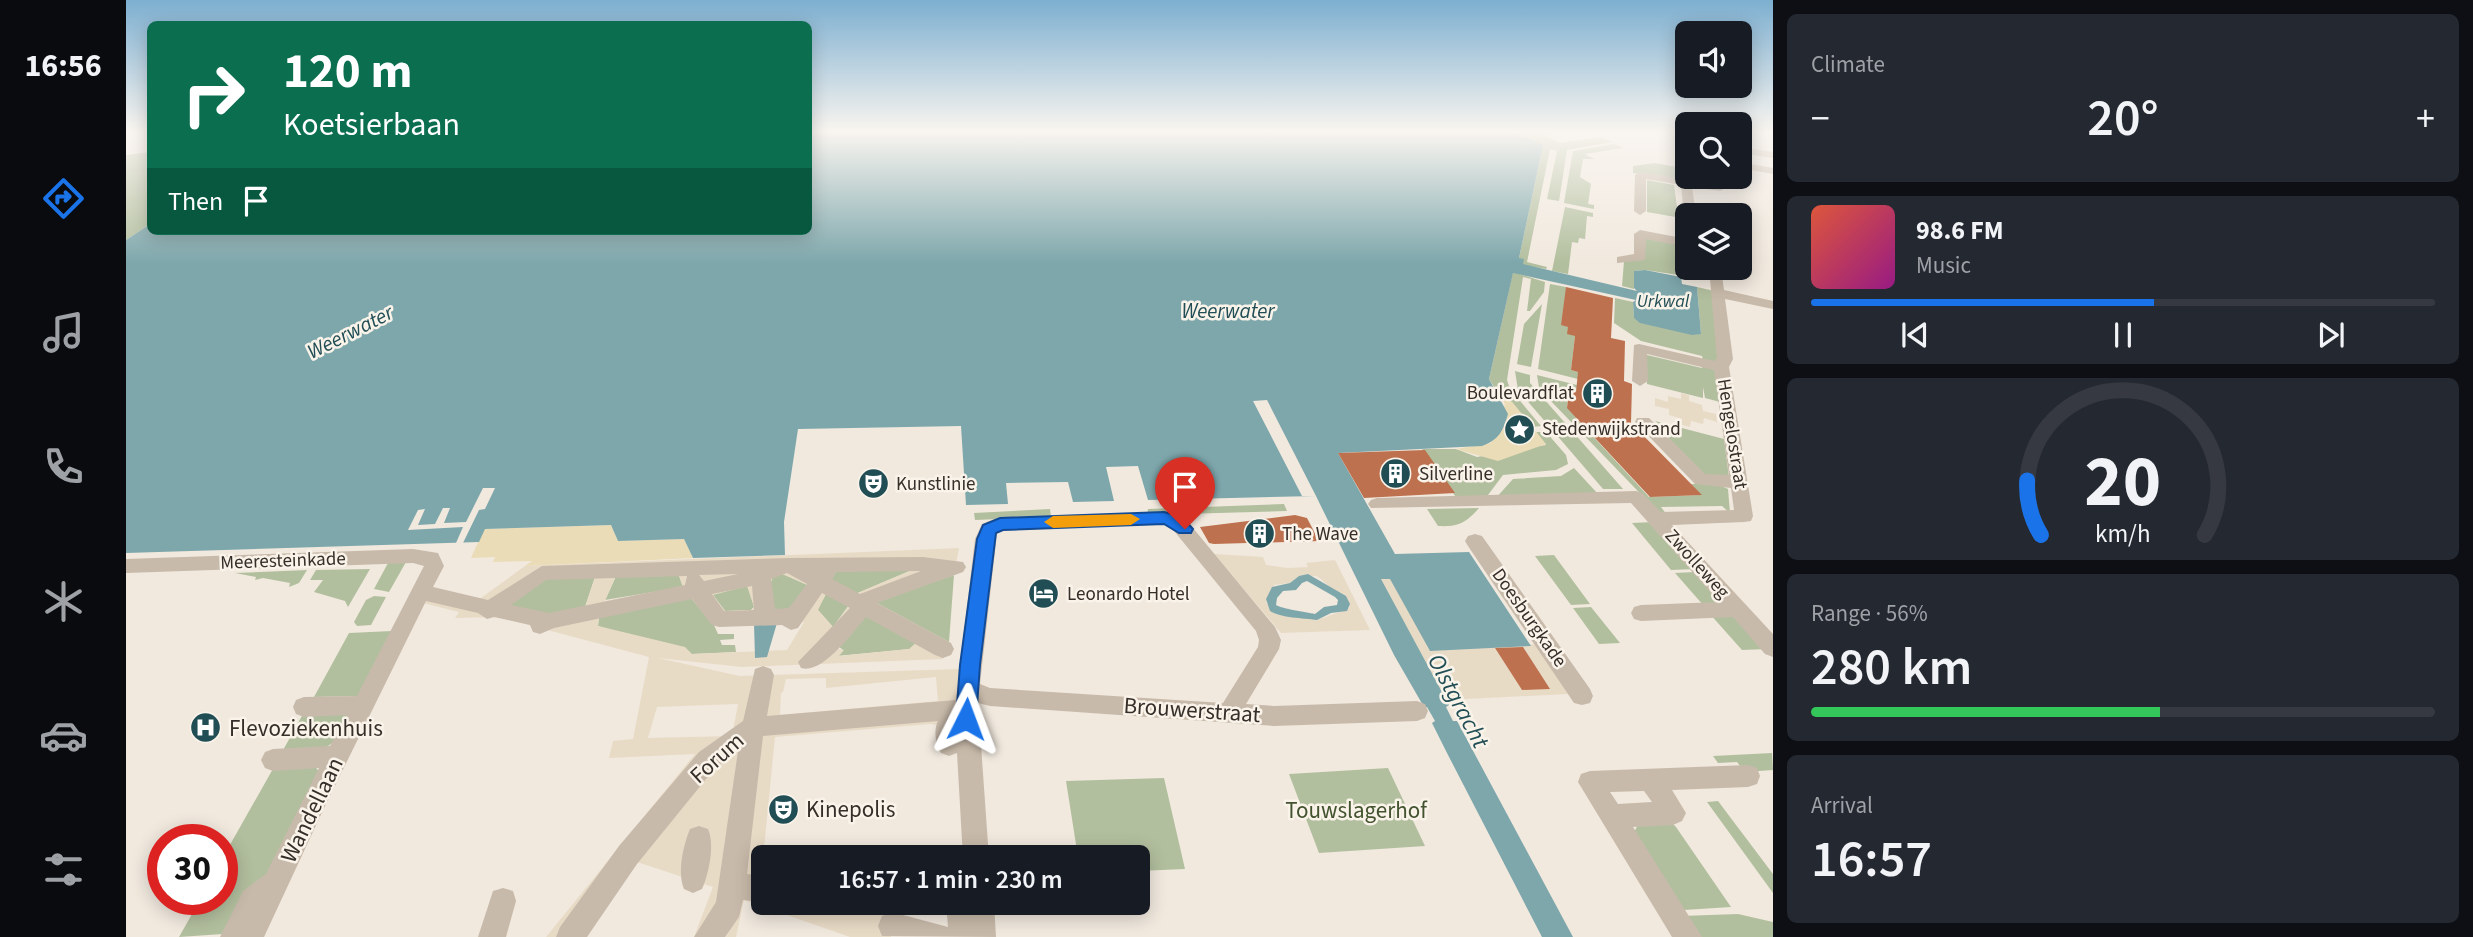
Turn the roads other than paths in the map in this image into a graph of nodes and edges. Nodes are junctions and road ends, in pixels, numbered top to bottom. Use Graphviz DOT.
graph roads {
  1 [pos="1641,176"];
  2 [pos="1645,176"];
  3 [pos="1675,181"];
  4 [pos="1640,211"];
  5 [pos="1675,241"];
  6 [pos="1622,260"];
  7 [pos="1716,280"];
  8 [pos="1717,293"];
  9 [pos="1773,304"];
  10 [pos="1721,367"];
  11 [pos="1640,381"];
  12 [pos="1643,422"];
  13 [pos="1741,485"];
  14 [pos="1377,504"];
  15 [pos="1656,519"];
  16 [pos="1475,541"];
  17 [pos="831,563"];
  18 [pos="789,565"];
  19 [pos="126,566"];
  20 [pos="434,566"];
  21 [pos="689,568"];
  22 [pos="761,575"];
  23 [pos="820,582"];
  24 [pos="697,590"];
  25 [pos="428,594"];
  26 [pos="861,605"];
  27 [pos="1738,609"];
  28 [pos="487,610"];
  29 [pos="1641,613"];
  30 [pos="765,617"];
  31 [pos="1773,648"];
  32 [pos="943,649"];
  33 [pos="809,662"];
  34 [pos="762,675"];
  35 [pos="1582,696"];
  36 [pos="967,700"];
  37 [pos="363,705"];
  38 [pos="304,707"];
  39 [pos="1418,710"];
  40 [pos="1230,711"];
  41 [pos="753,727"];
  42 [pos="338,756"];
  43 [pos="273,760"];
  44 [pos="1748,776"];
  45 [pos="1651,780"];
  46 [pos="1612,816"];
  47 [pos="699,838"];
  48 [pos="975,845"];
  49 [pos="279,878"];
  50 [pos="693,880"];
  51 [pos="751,889"];
  52 [pos="731,890"];
  53 [pos="503,901"];
  54 [pos="961,915"];
  55 [pos="981,915"];
  56 [pos="892,926"];
  57 [pos="234,937"];
  58 [pos="250,937"];
  59 [pos="492,937"];
  60 [pos="570,937"];
  61 [pos="708,937"];
  62 [pos="939,937"];
  63 [pos="963,937"];
  64 [pos="982,937"];
  65 [pos="1688,937"];
  1 -- 4 [label="street"];
  2 -- 3 [label="street"];
  5 -- 6 [label="street"];
  7 -- 8 [label="street, Hengelostraat"];
  8 -- 9 [label="street"];
  8 -- 10 [label="street, Hengelostraat"];
  10 -- 11 [label="street"];
  10 -- 13 [label="street, Hengelostraat"];
  12 -- 13 [label="street"];
  13 -- 15 [label="street, Hengelostraat"];
  14 -- 15 [label="street, Zwolleweg"];
  15 -- 27 [label="street, Zwolleweg"];
  16 -- 35 [label="street, Doesburgkade"];
  17 -- 18 [label="street"];
  17 -- 23 [label="street"];
  17 -- 26 [label="street"];
  18 -- 21 [label="street"];
  18 -- 22 [label="street"];
  18 -- 23 [label="street"];
  19 -- 20 [label="street, Meeresteinkade"];
  20 -- 37 [label="street, Wandellaan"];
  21 -- 24 [label="street"];
  21 -- 28 [label="street"];
  22 -- 24 [label="street"];
  22 -- 30 [label="street"];
  23 -- 26 [label="street"];
  23 -- 30 [label="street"];
  24 -- 28 [label="street"];
  24 -- 30 [label="street"];
  25 -- 28 [label="street"];
  26 -- 32 [label="street"];
  26 -- 33 [label="street"];
  27 -- 29 [label="street, Zwolleweg"];
  27 -- 31 [label="street, Zwolleweg"];
  34 -- 41 [label="street"];
  36 -- 40 [label="street, Brouwerstraat"];
  36 -- 40 [label="street"];
  36 -- 41 [label="street, Brouwerstraat"];
  36 -- 48 [label="street"];
  37 -- 38 [label="street"];
  37 -- 42 [label="street, Wandellaan"];
  39 -- 40 [label="street, Brouwerstraat"];
  41 -- 52 [label="street, Forum"];
  41 -- 60 [label="street, Forum"];
  42 -- 43 [label="street"];
  42 -- 49 [label="street, Wandellaan"];
  44 -- 45 [label="street"];
  45 -- 46 [label="street"];
  45 -- 46 [label="street"];
  46 -- 65 [label="street"];
  47 -- 50 [label="street"];
  49 -- 57 [label="street, Wandellaan"];
  49 -- 58 [label="street, Wandellaan"];
  51 -- 52 [label="street"];
  52 -- 61 [label="street, Forum"];
  53 -- 59 [label="street"];
  54 -- 63 [label="street"];
  55 -- 64 [label="street"];
  56 -- 62 [label="street"];
}
